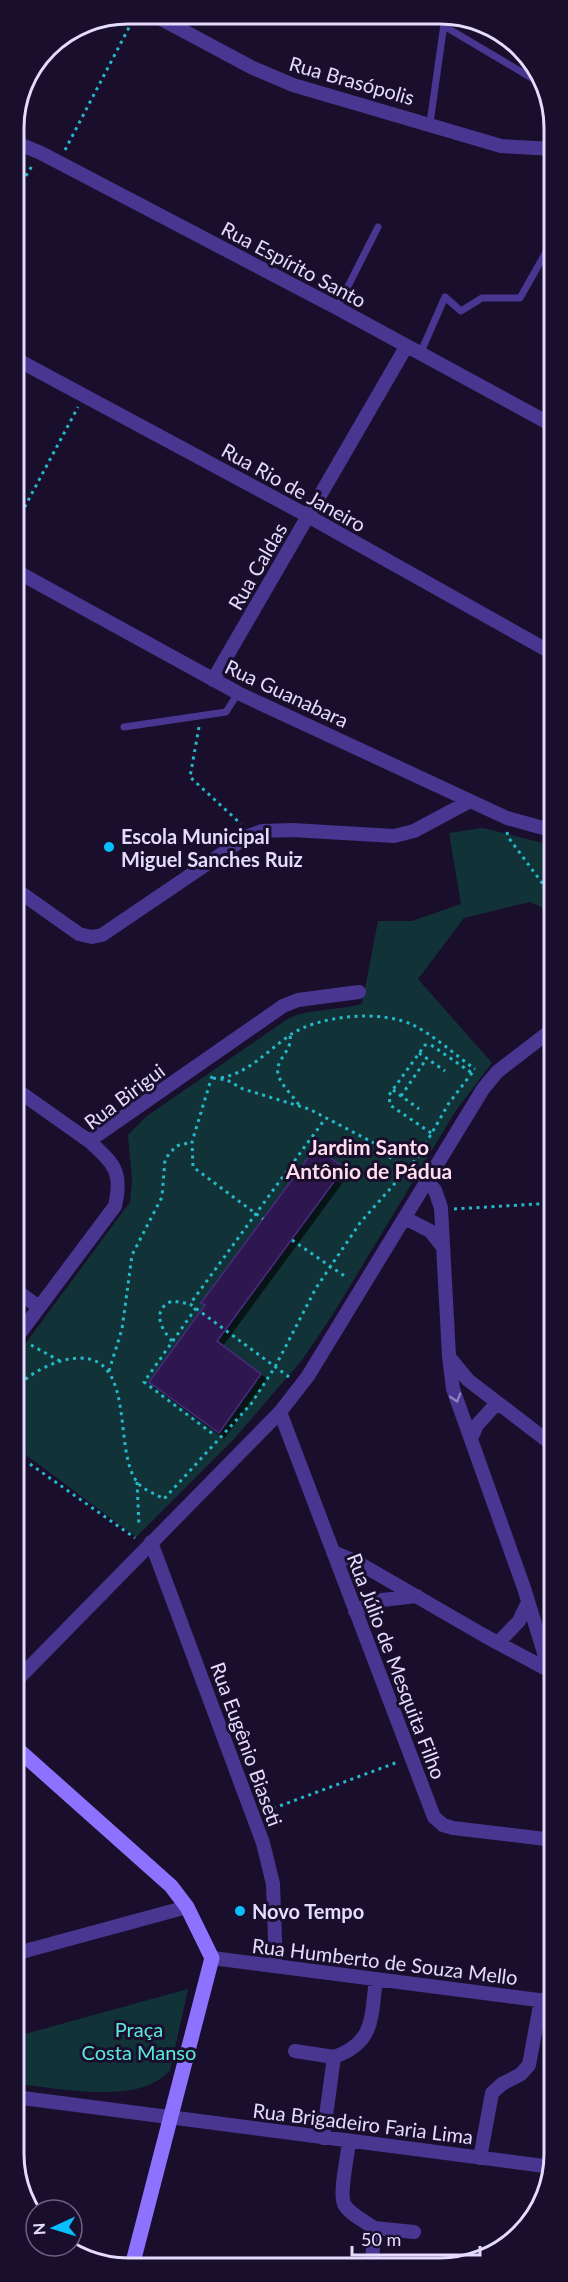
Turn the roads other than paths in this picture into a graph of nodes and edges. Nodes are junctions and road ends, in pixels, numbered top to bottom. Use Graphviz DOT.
graph roads {
  1 [pos="171,24"];
  2 [pos="444,26"];
  3 [pos="530,77"];
  4 [pos="430,123"];
  5 [pos="24,146"];
  6 [pos="544,148"];
  7 [pos="378,227"];
  8 [pos="544,256"];
  9 [pos="337,308"];
  10 [pos="405,347"];
  11 [pos="420,354"];
  12 [pos="24,363"];
  13 [pos="544,421"];
  14 [pos="308,516"];
  15 [pos="24,576"];
  16 [pos="544,648"];
  17 [pos="213,680"];
  18 [pos="238,693"];
  19 [pos="124,727"];
  20 [pos="470,801"];
  21 [pos="544,828"];
  22 [pos="24,895"];
  23 [pos="359,992"];
  24 [pos="544,1035"];
  25 [pos="24,1095"];
  26 [pos="88,1142"];
  27 [pos="426,1181"];
  28 [pos="405,1218"];
  29 [pos="443,1247"];
  30 [pos="24,1296"];
  31 [pos="39,1307"];
  32 [pos="24,1327"];
  33 [pos="449,1356"];
  34 [pos="497,1404"];
  35 [pos="280,1412"];
  36 [pos="471,1439"];
  37 [pos="544,1439"];
  38 [pos="152,1542"];
  39 [pos="333,1552"];
  40 [pos="417,1596"];
  41 [pos="528,1602"];
  42 [pos="355,1611"];
  43 [pos="498,1643"];
  44 [pos="544,1650"];
  45 [pos="544,1667"];
  46 [pos="24,1673"];
  47 [pos="24,1755"];
  48 [pos="544,1839"];
  49 [pos="187,1907"];
  50 [pos="24,1951"];
  51 [pos="212,1958"];
  52 [pos="276,1966"];
  53 [pos="376,1979"];
  54 [pos="544,2000"];
  55 [pos="544,2014"];
  56 [pos="295,2051"];
  57 [pos="334,2057"];
  58 [pos="24,2098"];
  59 [pos="170,2118"];
  60 [pos="323,2138"];
  61 [pos="349,2141"];
  62 [pos="480,2158"];
  63 [pos="543,2166"];
  64 [pos="374,2228"];
  65 [pos="414,2232"];
  66 [pos="134,2258"];
  67 [pos="372,2258"];
  1 -- 4 [label="street, Rua Brasópolis"];
  2 -- 3 [label="lane"];
  2 -- 4 [label="lane"];
  4 -- 6 [label="street, Rua Brasópolis"];
  5 -- 9 [label="street, Rua Espírito Santo"];
  7 -- 9 [label="lane"];
  8 -- 11 [label="lane"];
  9 -- 10 [label="street, Rua Espírito Santo"];
  10 -- 11 [label="street, Rua Espírito Santo"];
  10 -- 14 [label="street, Rua Caldas"];
  11 -- 13 [label="street, Rua Espírito Santo"];
  12 -- 14 [label="street, Rua Rio de Janeiro"];
  14 -- 16 [label="street, Rua Rio de Janeiro"];
  14 -- 17 [label="street, Rua Caldas"];
  15 -- 17 [label="street, Rua Guanabara"];
  17 -- 18 [label="street, Rua Guanabara"];
  18 -- 19 [label="lane"];
  18 -- 20 [label="street, Rua Guanabara"];
  20 -- 21 [label="street, Rua Guanabara"];
  20 -- 22 [label="street"];
  23 -- 26 [label="street, Rua Birigui"];
  24 -- 27 [label="street"];
  25 -- 26 [label="street"];
  26 -- 31 [label="street, Rua Birigui"];
  27 -- 28 [label="street"];
  27 -- 29 [label="street"];
  28 -- 29 [label="street"];
  28 -- 35 [label="street"];
  29 -- 33 [label="street"];
  30 -- 31 [label="street"];
  31 -- 32 [label="street, Rua Birigui"];
  33 -- 34 [label="street"];
  33 -- 36 [label="street, one-way"];
  34 -- 36 [label="street"];
  34 -- 37 [label="street"];
  35 -- 38 [label="street"];
  35 -- 39 [label="street, Rua Júlio de Mesquita Filho"];
  36 -- 41 [label="street"];
  38 -- 46 [label="street"];
  38 -- 52 [label="street, Rua Eugênio Biaseti"];
  39 -- 40 [label="street"];
  39 -- 42 [label="street, Rua Júlio de Mesquita Filho"];
  40 -- 42 [label="street"];
  40 -- 43 [label="street"];
  41 -- 43 [label="street"];
  41 -- 44 [label="street"];
  42 -- 48 [label="street, Rua Júlio de Mesquita Filho"];
  43 -- 45 [label="street"];
  47 -- 49 [label="street"];
  49 -- 50 [label="street"];
  49 -- 51 [label="street"];
  51 -- 52 [label="street, Rua Humberto de Souza Mello"];
  51 -- 59 [label="street"];
  52 -- 53 [label="street, Rua Humberto de Souza Mello"];
  53 -- 54 [label="street, Rua Humberto de Souza Mello"];
  53 -- 57 [label="street"];
  55 -- 62 [label="street"];
  56 -- 57 [label="street"];
  57 -- 60 [label="street"];
  58 -- 59 [label="street, Rua Brigadeiro Faria Lima"];
  59 -- 60 [label="street, Rua Brigadeiro Faria Lima"];
  59 -- 66 [label="street"];
  60 -- 61 [label="street, Rua Brigadeiro Faria Lima"];
  61 -- 62 [label="street, Rua Brigadeiro Faria Lima"];
  61 -- 64 [label="street"];
  62 -- 63 [label="street, Rua Brigadeiro Faria Lima"];
  64 -- 65 [label="street"];
  64 -- 67 [label="street"];
}
